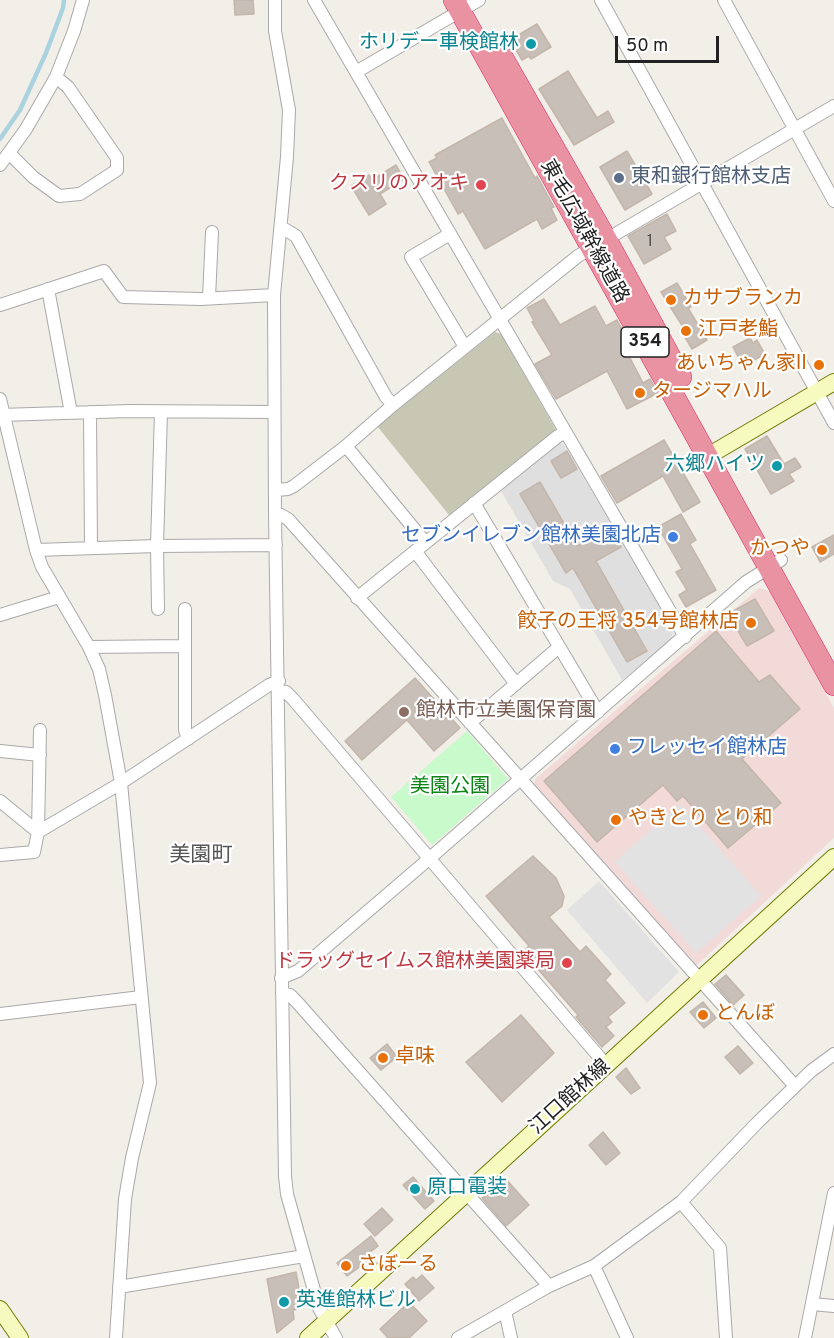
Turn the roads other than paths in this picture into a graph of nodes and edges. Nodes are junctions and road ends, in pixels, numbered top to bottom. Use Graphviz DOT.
graph roads {
  1 [pos="83,0"];
  2 [pos="275,0"];
  3 [pos="314,0"];
  4 [pos="601,0"];
  5 [pos="724,0"];
  6 [pos="467,3"];
  7 [pos="356,72"];
  8 [pos="56,77"];
  9 [pos="834,106"];
  10 [pos="795,130"];
  11 [pos="9,153"];
  12 [pos="0,165"];
  13 [pos="702,184"];
  14 [pos="834,201"];
  15 [pos="282,227"];
  16 [pos="212,232"];
  17 [pos="450,234"];
  18 [pos="599,243"];
  19 [pos="48,290"];
  20 [pos="274,295"];
  21 [pos="209,298"];
  22 [pos="0,305"];
  23 [pos="500,319"];
  24 [pos="465,347"];
  25 [pos="834,382"];
  26 [pos="817,392"];
  27 [pos="0,399"];
  28 [pos="393,405"];
  29 [pos="90,412"];
  30 [pos="161,412"];
  31 [pos="274,412"];
  32 [pos="71,413"];
  33 [pos="2,415"];
  34 [pos="834,423"];
  35 [pos="566,433"];
  36 [pos="346,446"];
  37 [pos="714,453"];
  38 [pos="276,490"];
  39 [pos="474,503"];
  40 [pos="275,514"];
  41 [pos="425,543"];
  42 [pos="276,545"];
  43 [pos="157,546"];
  44 [pos="91,548"];
  45 [pos="36,550"];
  46 [pos="415,551"];
  47 [pos="775,564"];
  48 [pos="58,597"];
  49 [pos="357,597"];
  50 [pos="158,609"];
  51 [pos="185,609"];
  52 [pos="0,615"];
  53 [pos="685,637"];
  54 [pos="185,646"];
  55 [pos="88,647"];
  56 [pos="559,647"];
  57 [pos="834,656"];
  58 [pos="516,684"];
  59 [pos="834,685"];
  60 [pos="279,686"];
  61 [pos="598,712"];
  62 [pos="470,723"];
  63 [pos="40,730"];
  64 [pos="188,740"];
  65 [pos="0,752"];
  66 [pos="40,755"];
  67 [pos="521,779"];
  68 [pos="121,783"];
  69 [pos="0,801"];
  70 [pos="38,832"];
  71 [pos="0,855"];
  72 [pos="834,857"];
  73 [pos="430,858"];
  74 [pos="281,978"];
  75 [pos="700,980"];
  76 [pos="282,993"];
  77 [pos="141,997"];
  78 [pos="0,1014"];
  79 [pos="834,1055"];
  80 [pos="607,1066"];
  81 [pos="795,1086"];
  82 [pos="467,1193"];
  83 [pos="834,1193"];
  84 [pos="681,1202"];
  85 [pos="304,1257"];
  86 [pos="594,1266"];
  87 [pos="549,1286"];
  88 [pos="119,1287"];
  89 [pos="812,1304"];
  90 [pos="834,1306"];
  91 [pos="0,1310"];
  92 [pos="504,1311"];
  93 [pos="326,1322"];
  94 [pos="17,1332"];
  95 [pos="29,1338"];
  96 [pos="116,1338"];
  97 [pos="308,1338"];
  98 [pos="336,1338"];
  99 [pos="458,1338"];
  100 [pos="512,1338"];
  101 [pos="627,1338"];
  102 [pos="726,1338"];
  103 [pos="805,1338"];
  1 -- 8 [label="street"];
  2 -- 15 [label="street"];
  3 -- 7 [label="street"];
  4 -- 13 [label="street"];
  5 -- 10 [label="street"];
  6 -- 7 [label="street"];
  6 -- 18 [label="highway, 東毛広域幹線道路 / 354"];
  7 -- 17 [label="street"];
  8 -- 11 [label="street"];
  8 -- 11 [label="street"];
  9 -- 10 [label="street"];
  10 -- 13 [label="street"];
  10 -- 14 [label="street"];
  11 -- 12 [label="street"];
  13 -- 18 [label="street"];
  13 -- 26 [label="street"];
  15 -- 20 [label="street"];
  15 -- 28 [label="street"];
  16 -- 21 [label="street"];
  17 -- 23 [label="street"];
  17 -- 24 [label="street"];
  18 -- 23 [label="street"];
  18 -- 37 [label="highway, 東毛広域幹線道路 / 354"];
  19 -- 21 [label="street"];
  19 -- 22 [label="street"];
  19 -- 32 [label="street"];
  20 -- 21 [label="street"];
  20 -- 31 [label="street"];
  23 -- 24 [label="street"];
  23 -- 35 [label="street"];
  24 -- 28 [label="street"];
  25 -- 26 [label="main road"];
  26 -- 34 [label="street"];
  26 -- 37 [label="main road"];
  27 -- 33 [label="street"];
  28 -- 36 [label="street"];
  29 -- 30 [label="street"];
  29 -- 32 [label="street"];
  29 -- 44 [label="street"];
  30 -- 31 [label="street"];
  30 -- 43 [label="street"];
  31 -- 38 [label="street"];
  32 -- 33 [label="street"];
  33 -- 45 [label="street"];
  35 -- 39 [label="street"];
  35 -- 53 [label="street"];
  36 -- 38 [label="street"];
  36 -- 41 [label="street"];
  37 -- 47 [label="highway, 東毛広域幹線道路 / 354"];
  38 -- 40 [label="street"];
  39 -- 41 [label="street"];
  39 -- 56 [label="street"];
  40 -- 42 [label="street"];
  40 -- 49 [label="street"];
  41 -- 46 [label="street"];
  42 -- 43 [label="street"];
  42 -- 60 [label="street"];
  43 -- 44 [label="street"];
  43 -- 50 [label="street"];
  44 -- 45 [label="street"];
  45 -- 48 [label="street"];
  46 -- 49 [label="street"];
  46 -- 58 [label="street"];
  47 -- 53 [label="street"];
  47 -- 57 [label="highway, 東毛広域幹線道路 / 354"];
  47 -- 59 [label="highway, 東毛広域幹線道路 / 354"];
  48 -- 52 [label="street"];
  48 -- 55 [label="street"];
  49 -- 62 [label="street"];
  51 -- 54 [label="street"];
  53 -- 61 [label="street"];
  54 -- 55 [label="street"];
  54 -- 64 [label="street"];
  55 -- 68 [label="street"];
  56 -- 58 [label="street"];
  56 -- 61 [label="street"];
  58 -- 62 [label="street"];
  60 -- 64 [label="street"];
  60 -- 73 [label="street"];
  60 -- 74 [label="street"];
  61 -- 67 [label="street"];
  62 -- 67 [label="street"];
  63 -- 66 [label="street"];
  64 -- 68 [label="street"];
  65 -- 66 [label="street"];
  66 -- 70 [label="street"];
  67 -- 73 [label="street"];
  67 -- 75 [label="street"];
  68 -- 70 [label="street"];
  68 -- 77 [label="street"];
  69 -- 70 [label="street"];
  70 -- 71 [label="street"];
  72 -- 75 [label="main road, 江口館林線"];
  73 -- 74 [label="street"];
  73 -- 80 [label="street"];
  74 -- 76 [label="street"];
  75 -- 80 [label="main road, 江口館林線"];
  75 -- 81 [label="street"];
  76 -- 82 [label="street"];
  76 -- 85 [label="street"];
  77 -- 78 [label="street"];
  77 -- 88 [label="street"];
  79 -- 81 [label="street"];
  80 -- 82 [label="main road, 江口館林線"];
  81 -- 84 [label="street"];
  82 -- 87 [label="street"];
  82 -- 93 [label="main road, 江口館林線"];
  83 -- 89 [label="street"];
  84 -- 86 [label="street"];
  84 -- 102 [label="street"];
  85 -- 88 [label="street"];
  85 -- 93 [label="street"];
  86 -- 87 [label="street"];
  86 -- 101 [label="street"];
  87 -- 92 [label="street"];
  88 -- 96 [label="street"];
  89 -- 90 [label="street"];
  89 -- 103 [label="street"];
  91 -- 94 [label="main road"];
  92 -- 99 [label="street"];
  92 -- 100 [label="street"];
  93 -- 97 [label="main road, 江口館林線"];
  93 -- 98 [label="street"];
  94 -- 95 [label="main road"];
}
